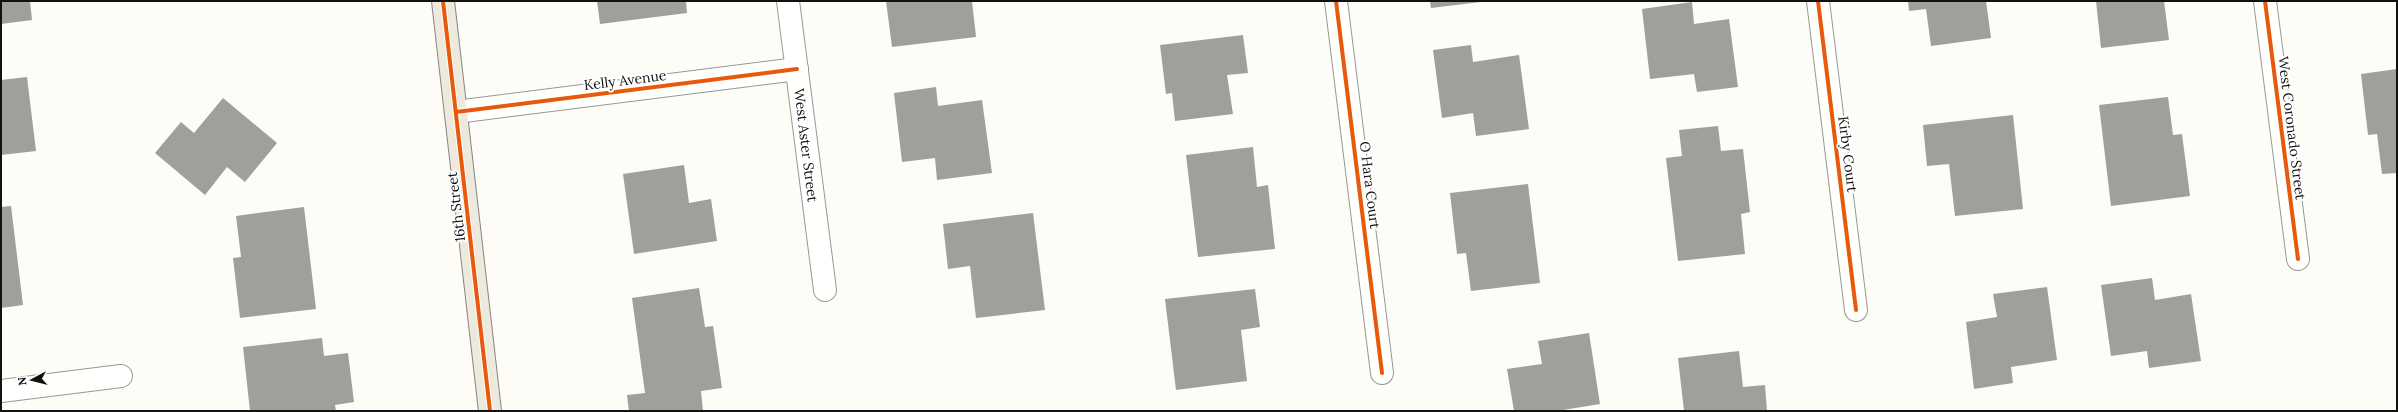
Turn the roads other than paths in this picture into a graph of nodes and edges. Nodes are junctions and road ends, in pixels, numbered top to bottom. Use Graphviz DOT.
graph roads {
  1 [pos="443,1"];
  2 [pos="788,1"];
  3 [pos="1336,1"];
  4 [pos="1818,1"];
  5 [pos="2265,1"];
  6 [pos="797,69"];
  7 [pos="456,112"];
  8 [pos="2298,259"];
  9 [pos="825,290"];
  10 [pos="1856,310"];
  11 [pos="1382,373"];
  12 [pos="121,376"];
  13 [pos="1,391"];
  14 [pos="490,411"];
  1 -- 7 [label="main road, 16th Street"];
  2 -- 6 [label="street, West Aster Street"];
  3 -- 11 [label="street, O Hara Court"];
  4 -- 10 [label="street, Kirby Court"];
  5 -- 8 [label="street, West Coronado Street"];
  6 -- 7 [label="street, Kelly Avenue"];
  6 -- 9 [label="street, West Aster Street"];
  7 -- 14 [label="main road, 16th Street"];
  12 -- 13 [label="street"];
}
